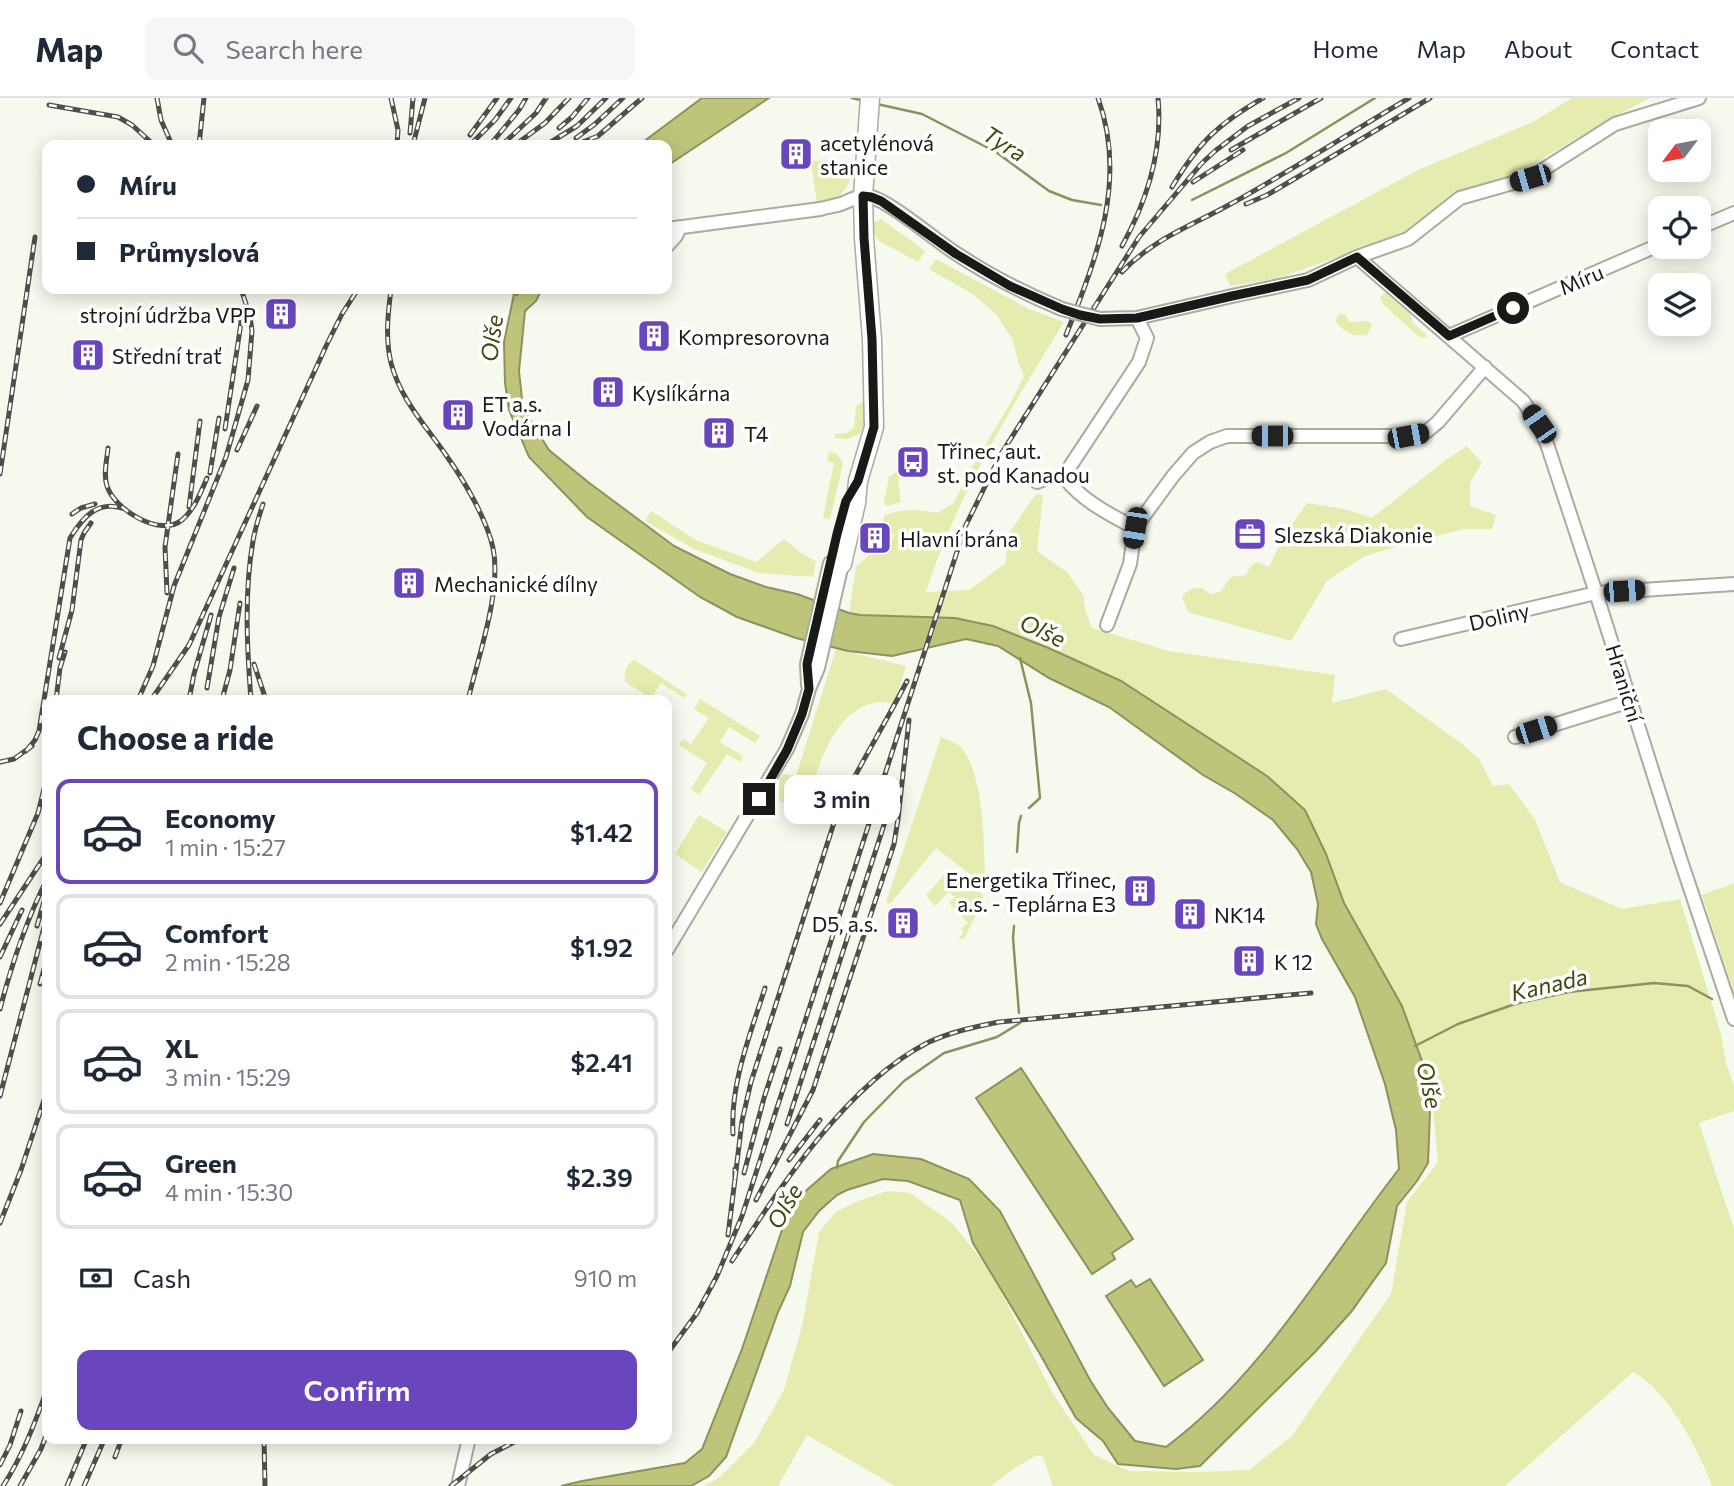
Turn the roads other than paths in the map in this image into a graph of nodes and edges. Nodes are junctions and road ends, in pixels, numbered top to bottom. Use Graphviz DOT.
graph roads {
  1 [pos="870,98"];
  2 [pos="1699,98"];
  3 [pos="863,196"];
  4 [pos="1734,213"];
  5 [pos="1711,223"];
  6 [pos="673,228"];
  7 [pos="1648,250"];
  8 [pos="1357,257"];
  9 [pos="1137,318"];
  10 [pos="1449,336"];
  11 [pos="1485,367"];
  12 [pos="1067,473"];
  13 [pos="1037,482"];
  14 [pos="1135,528"];
  15 [pos="836,564"];
  16 [pos="1734,584"];
  17 [pos="1596,593"];
  18 [pos="1107,625"];
  19 [pos="1401,639"];
  20 [pos="1630,701"];
  21 [pos="1515,737"];
  22 [pos="672,942"];
  23 [pos="1734,1018"];
  24 [pos="468,1444"];
  25 [pos="457,1486"];
  1 -- 3 [label="street"];
  2 -- 8 [label="street"];
  3 -- 6 [label="street"];
  3 -- 9 [label="street, bridge"];
  3 -- 15 [label="street"];
  4 -- 5 [label="street"];
  7 -- 10 [label="street, Míru"];
  8 -- 9 [label="street"];
  8 -- 10 [label="street"];
  9 -- 12 [label="street"];
  10 -- 11 [label="street, Hraniční"];
  11 -- 14 [label="street"];
  11 -- 17 [label="street, Hraniční"];
  12 -- 13 [label="street"];
  12 -- 14 [label="street"];
  14 -- 18 [label="street"];
  15 -- 22 [label="street"];
  16 -- 17 [label="street, Doliny"];
  17 -- 19 [label="street, Doliny"];
  17 -- 20 [label="street, Hraniční"];
  20 -- 21 [label="street"];
  20 -- 23 [label="street, Hraniční"];
  24 -- 25 [label="street"];
}
